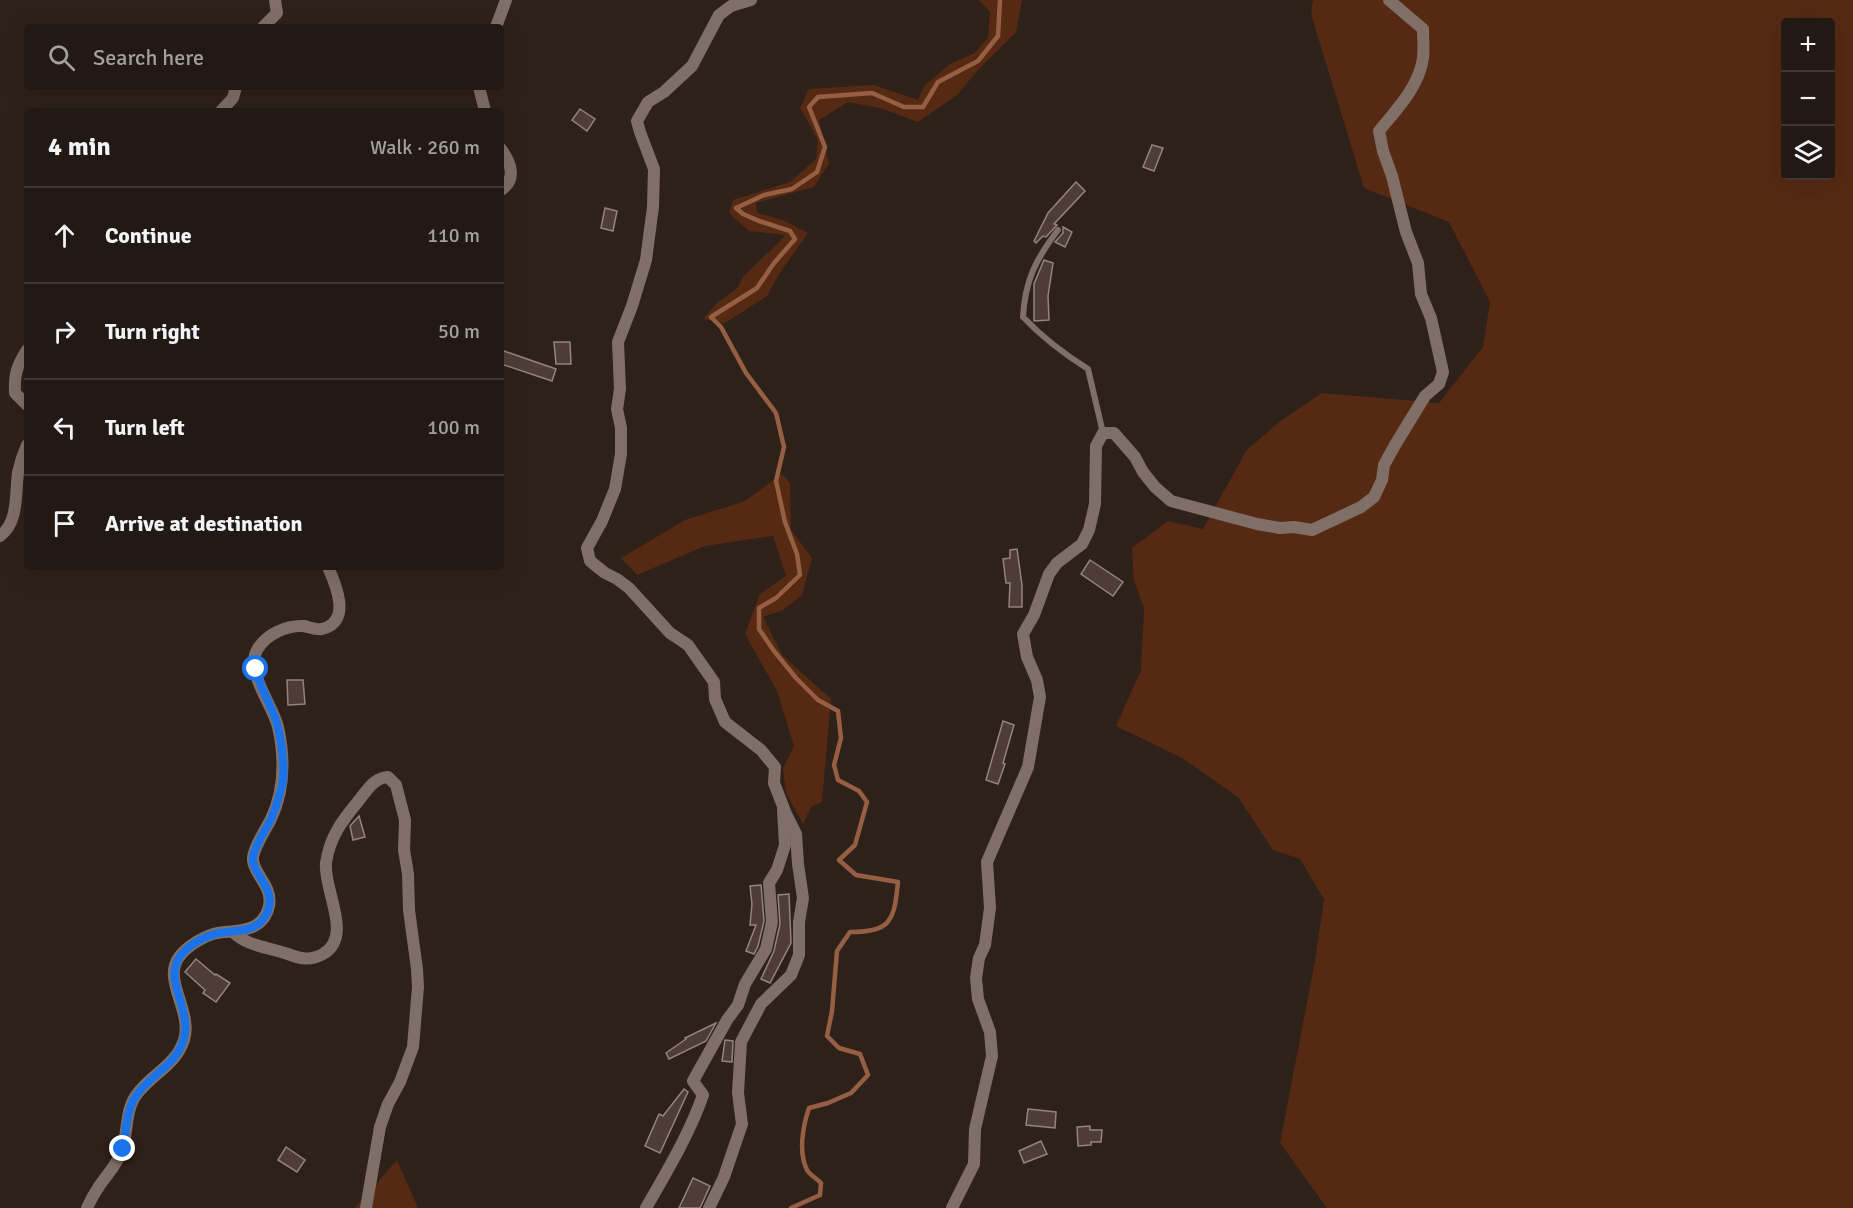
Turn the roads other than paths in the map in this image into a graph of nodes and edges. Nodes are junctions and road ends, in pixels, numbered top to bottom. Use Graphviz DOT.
graph roads {
  1 [pos="275,0"];
  2 [pos="507,0"];
  3 [pos="751,0"];
  4 [pos="1389,0"];
  5 [pos="266,24"];
  6 [pos="497,24"];
  7 [pos="235,90"];
  8 [pos="480,90"];
  9 [pos="224,108"];
  10 [pos="484,108"];
  11 [pos="504,155"];
  12 [pos="504,187"];
  13 [pos="1058,230"];
  14 [pos="24,355"];
  15 [pos="24,402"];
  16 [pos="1103,433"];
  17 [pos="24,455"];
  18 [pos="0,536"];
  19 [pos="329,570"];
  20 [pos="783,807"];
  21 [pos="233,932"];
  22 [pos="87,1208"];
  23 [pos="366,1208"];
  24 [pos="646,1208"];
  25 [pos="709,1208"];
  26 [pos="952,1208"];
  1 -- 5 [label="street"];
  2 -- 6 [label="street"];
  3 -- 20 [label="street"];
  4 -- 16 [label="street"];
  7 -- 9 [label="street"];
  8 -- 10 [label="street"];
  11 -- 12 [label="street"];
  13 -- 16 [label="lane"];
  14 -- 15 [label="street"];
  16 -- 26 [label="street"];
  17 -- 18 [label="street"];
  19 -- 21 [label="street"];
  20 -- 24 [label="street"];
  20 -- 25 [label="street"];
  21 -- 22 [label="street"];
  21 -- 23 [label="street"];
}
